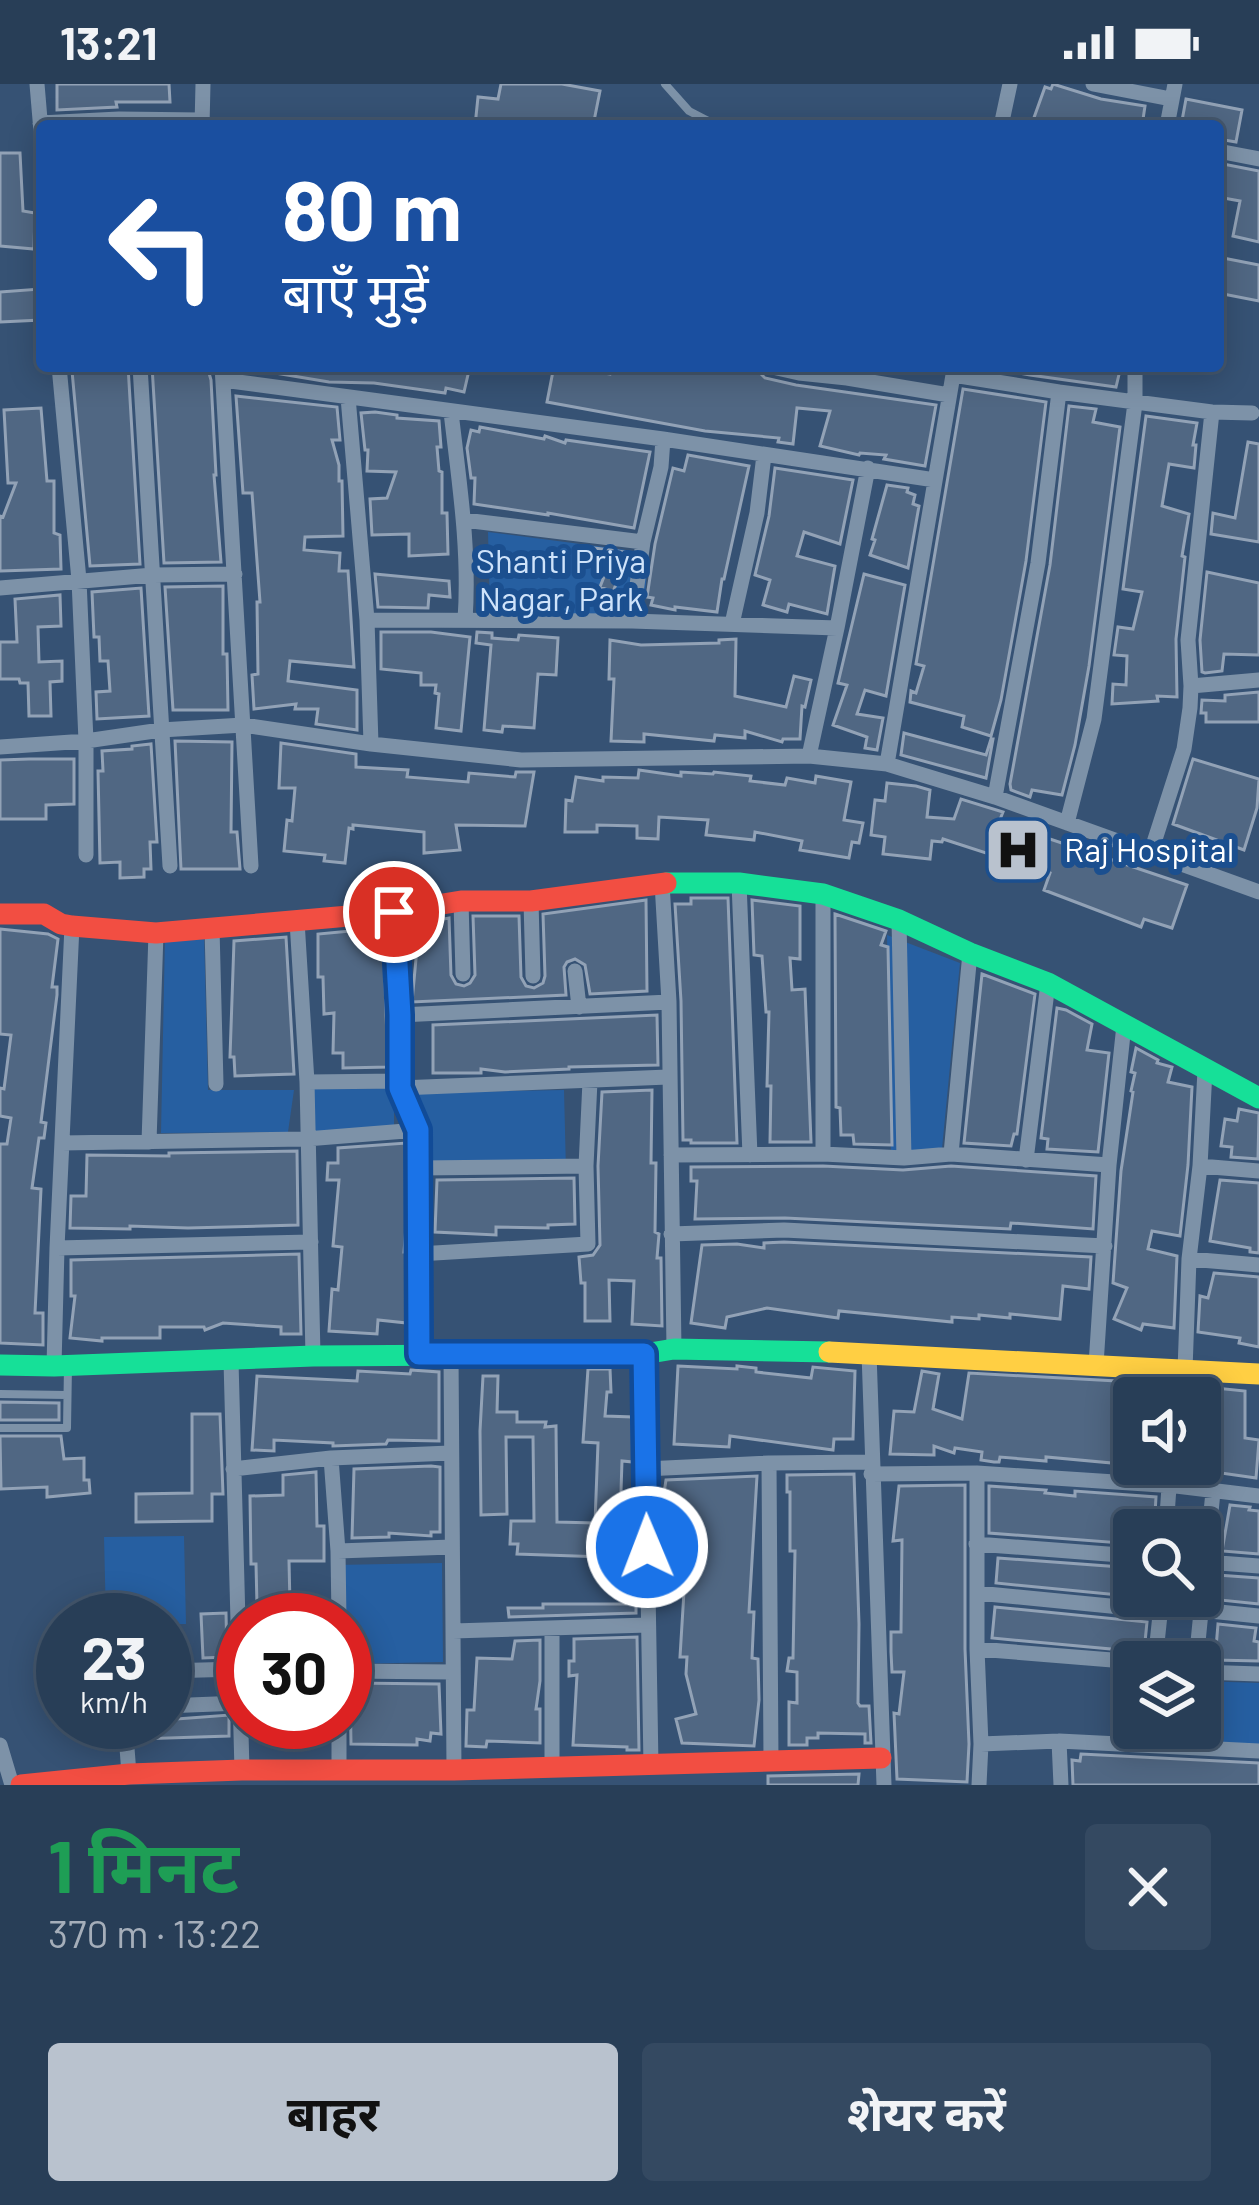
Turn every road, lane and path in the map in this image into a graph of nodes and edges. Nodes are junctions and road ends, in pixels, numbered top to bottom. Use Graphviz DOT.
graph roads {
  1 [pos="37,84"];
  2 [pos="202,84"];
  3 [pos="664,84"];
  4 [pos="1010,84"];
  5 [pos="1093,84"];
  6 [pos="1173,91"];
  7 [pos="689,110"];
  8 [pos="40,120"];
  9 [pos="202,120"];
  10 [pos="687,120"];
  11 [pos="707,120"];
  12 [pos="1002,120"];
  13 [pos="1224,152"];
  14 [pos="1259,159"];
  15 [pos="60,372"];
  16 [pos="140,372"];
  17 [pos="795,372"];
  18 [pos="953,372"];
  19 [pos="963,372"];
  20 [pos="1135,372"];
  21 [pos="223,373"];
  22 [pos="1059,392"];
  23 [pos="949,395"];
  24 [pos="348,398"];
  25 [pos="1135,403"];
  26 [pos="451,412"];
  27 [pos="1212,412"];
  28 [pos="1252,413"];
  29 [pos="663,440"];
  30 [pos="764,454"];
  31 [pos="868,468"];
  32 [pos="935,480"];
  33 [pos="464,520"];
  34 [pos="643,542"];
  35 [pos="235,574"];
  36 [pos="153,575"];
  37 [pos="79,580"];
  38 [pos="0,588"];
  39 [pos="367,620"];
  40 [pos="464,620"];
  41 [pos="632,621"];
  42 [pos="732,624"];
  43 [pos="837,628"];
  44 [pos="1259,680"];
  45 [pos="1191,686"];
  46 [pos="243,724"];
  47 [pos="161,730"];
  48 [pos="86,741"];
  49 [pos="371,744"];
  50 [pos="0,747"];
  51 [pos="809,756"];
  52 [pos="887,764"];
  53 [pos="994,797"];
  54 [pos="1067,823"];
  55 [pos="86,855"];
  56 [pos="1150,855"];
  57 [pos="170,866"];
  58 [pos="251,866"];
  59 [pos="662,883"];
  60 [pos="739,884"];
  61 [pos="1259,892"];
  62 [pos="823,894"];
  63 [pos="461,901"];
  64 [pos="531,901"];
  65 [pos="394,912"];
  66 [pos="0,914"];
  67 [pos="899,920"];
  68 [pos="297,921"];
  69 [pos="72,926"];
  70 [pos="212,928"];
  71 [pos="156,933"];
  72 [pos="970,952"];
  73 [pos="575,970"];
  74 [pos="463,974"];
  75 [pos="533,976"];
  76 [pos="1048,983"];
  77 [pos="669,1002"];
  78 [pos="579,1007"];
  79 [pos="400,1015"];
  80 [pos="1124,1025"];
  81 [pos="1205,1070"];
  82 [pos="668,1077"];
  83 [pos="307,1082"];
  84 [pos="590,1082"];
  85 [pos="216,1084"];
  86 [pos="400,1085"];
  87 [pos="1259,1098"];
  88 [pos="418,1130"];
  89 [pos="306,1139"];
  90 [pos="149,1142"];
  91 [pos="62,1143"];
  92 [pos="824,1154"];
  93 [pos="952,1154"];
  94 [pos="671,1155"];
  95 [pos="750,1155"];
  96 [pos="904,1158"];
  97 [pos="1026,1160"];
  98 [pos="1109,1165"];
  99 [pos="586,1166"];
  100 [pos="1200,1166"];
  101 [pos="420,1168"];
  102 [pos="1259,1171"];
  103 [pos="671,1234"];
  104 [pos="311,1242"];
  105 [pos="1105,1246"];
  106 [pos="57,1248"];
  107 [pos="418,1254"];
  108 [pos="1189,1259"];
  109 [pos="1259,1265"];
  110 [pos="674,1349"];
  111 [pos="869,1353"];
  112 [pos="419,1354"];
  113 [pos="451,1354"];
  114 [pos="644,1354"];
  115 [pos="313,1356"];
  116 [pos="231,1360"];
  117 [pos="0,1365"];
  118 [pos="1096,1365"];
  119 [pos="61,1366"];
  120 [pos="1186,1369"];
  121 [pos="1259,1374"];
  122 [pos="1185,1377"];
  123 [pos="0,1394"];
  124 [pos="67,1395"];
  125 [pos="0,1428"];
  126 [pos="450,1453"];
  127 [pos="332,1458"];
  128 [pos="769,1463"];
  129 [pos="233,1468"];
  130 [pos="871,1468"];
  131 [pos="645,1469"];
  132 [pos="977,1473"];
  133 [pos="1173,1486"];
  134 [pos="1213,1492"];
  135 [pos="1259,1496"];
  136 [pos="1169,1509"];
  137 [pos="1211,1509"];
  138 [pos="976,1544"];
  139 [pos="452,1547"];
  140 [pos="338,1551"];
  141 [pos="1113,1554"];
  142 [pos="1221,1563"];
  143 [pos="1259,1566"];
  144 [pos="236,1593"];
  145 [pos="339,1593"];
  146 [pos="977,1593"];
  147 [pos="1113,1600"];
  148 [pos="1221,1612"];
  149 [pos="1259,1616"];
  150 [pos="648,1625"];
  151 [pos="551,1630"];
  152 [pos="453,1631"];
  153 [pos="977,1649"];
  154 [pos="1113,1660"];
  155 [pos="372,1671"];
  156 [pos="453,1672"];
  157 [pos="1221,1673"];
  158 [pos="1259,1674"];
  159 [pos="1059,1741"];
  160 [pos="981,1744"];
  161 [pos="0,1745"];
  162 [pos="127,1749"];
  163 [pos="241,1749"];
  164 [pos="339,1749"];
  165 [pos="1259,1751"];
  166 [pos="881,1758"];
  167 [pos="771,1761"];
  168 [pos="651,1766"];
  169 [pos="552,1768"];
  170 [pos="242,1770"];
  171 [pos="454,1770"];
  172 [pos="339,1771"];
  173 [pos="128,1774"];
  174 [pos="494,1777"];
  175 [pos="10,1785"];
  176 [pos="884,1785"];
  177 [pos="979,1785"];
  178 [pos="1061,1785"];
  1 -- 8 [label="street"];
  2 -- 9 [label="street"];
  3 -- 7 [label="lane"];
  4 -- 12 [label="street"];
  5 -- 6 [label="street"];
  7 -- 10 [label="lane"];
  7 -- 11 [label="lane"];
  13 -- 14 [label="street"];
  15 -- 37 [label="street"];
  16 -- 36 [label="street"];
  17 -- 23 [label="street"];
  18 -- 23 [label="street"];
  19 -- 22 [label="street"];
  20 -- 25 [label="street"];
  21 -- 24 [label="street"];
  21 -- 35 [label="street"];
  22 -- 25 [label="street"];
  22 -- 53 [label="street"];
  23 -- 32 [label="street"];
  24 -- 26 [label="street"];
  24 -- 39 [label="street"];
  25 -- 27 [label="street"];
  25 -- 54 [label="street"];
  26 -- 29 [label="street"];
  26 -- 33 [label="street"];
  27 -- 28 [label="street"];
  27 -- 45 [label="street"];
  29 -- 30 [label="street"];
  29 -- 34 [label="street"];
  30 -- 31 [label="street"];
  30 -- 42 [label="street"];
  31 -- 32 [label="street"];
  31 -- 43 [label="street"];
  32 -- 52 [label="street"];
  33 -- 34 [label="street"];
  33 -- 40 [label="street"];
  34 -- 41 [label="street"];
  35 -- 36 [label="street"];
  35 -- 46 [label="street"];
  36 -- 37 [label="street"];
  36 -- 47 [label="street"];
  37 -- 38 [label="street"];
  37 -- 48 [label="street"];
  39 -- 40 [label="street"];
  39 -- 49 [label="street"];
  40 -- 41 [label="street"];
  41 -- 42 [label="street"];
  42 -- 43 [label="street"];
  43 -- 51 [label="street"];
  44 -- 45 [label="street"];
  45 -- 56 [label="street"];
  46 -- 47 [label="street"];
  46 -- 49 [label="street"];
  46 -- 58 [label="street"];
  47 -- 48 [label="street"];
  47 -- 57 [label="street"];
  48 -- 50 [label="street"];
  48 -- 55 [label="street"];
  49 -- 51 [label="street"];
  51 -- 52 [label="street"];
  52 -- 53 [label="street"];
  53 -- 54 [label="street"];
  54 -- 56 [label="street"];
  56 -- 61 [label="street"];
  59 -- 60 [label="street"];
  59 -- 64 [label="street"];
  59 -- 77 [label="street"];
  60 -- 62 [label="street"];
  60 -- 95 [label="street"];
  62 -- 67 [label="street"];
  62 -- 92 [label="street"];
  63 -- 64 [label="street"];
  63 -- 65 [label="street"];
  63 -- 74 [label="street"];
  64 -- 75 [label="street"];
  65 -- 68 [label="street"];
  65 -- 79 [label="street"];
  66 -- 69 [label="street"];
  67 -- 72 [label="street"];
  67 -- 96 [label="street"];
  68 -- 70 [label="street"];
  68 -- 83 [label="street"];
  69 -- 71 [label="street"];
  69 -- 91 [label="street"];
  70 -- 71 [label="street"];
  70 -- 85 [label="street"];
  71 -- 90 [label="street"];
  72 -- 76 [label="street"];
  72 -- 93 [label="street"];
  73 -- 78 [label="street"];
  76 -- 80 [label="street"];
  76 -- 97 [label="street"];
  77 -- 78 [label="street"];
  77 -- 82 [label="street"];
  78 -- 79 [label="street"];
  79 -- 86 [label="street"];
  80 -- 81 [label="street"];
  80 -- 98 [label="street"];
  81 -- 87 [label="street"];
  81 -- 100 [label="street"];
  82 -- 84 [label="street"];
  82 -- 94 [label="street"];
  83 -- 86 [label="street"];
  83 -- 89 [label="street"];
  84 -- 86 [label="street"];
  84 -- 99 [label="street"];
  86 -- 88 [label="street"];
  88 -- 89 [label="street"];
  88 -- 101 [label="street"];
  89 -- 90 [label="street"];
  89 -- 104 [label="street"];
  90 -- 91 [label="street"];
  91 -- 106 [label="street"];
  92 -- 95 [label="street"];
  92 -- 96 [label="street"];
  93 -- 96 [label="street"];
  93 -- 97 [label="street"];
  94 -- 95 [label="street"];
  94 -- 103 [label="street"];
  97 -- 98 [label="street"];
  98 -- 105 [label="street"];
  99 -- 101 [label="street"];
  99 -- 107 [label="street"];
  100 -- 102 [label="street"];
  100 -- 108 [label="street"];
  101 -- 107 [label="street"];
  103 -- 105 [label="street"];
  103 -- 110 [label="street"];
  104 -- 106 [label="street"];
  104 -- 115 [label="street"];
  105 -- 118 [label="street"];
  106 -- 119 [label="street"];
  107 -- 112 [label="street"];
  108 -- 109 [label="street"];
  108 -- 120 [label="street"];
  110 -- 111 [label="street"];
  110 -- 114 [label="street"];
  111 -- 118 [label="street"];
  111 -- 130 [label="street"];
  112 -- 113 [label="street"];
  112 -- 115 [label="street"];
  113 -- 114 [label="street"];
  113 -- 126 [label="street"];
  114 -- 131 [label="street"];
  115 -- 116 [label="street"];
  116 -- 119 [label="street"];
  116 -- 129 [label="street"];
  117 -- 119 [label="street"];
  118 -- 120 [label="street"];
  119 -- 124 [label="lane"];
  120 -- 121 [label="street"];
  120 -- 122 [label="street"];
  123 -- 124 [label="lane"];
  124 -- 125 [label="lane"];
  126 -- 127 [label="street"];
  126 -- 139 [label="street"];
  127 -- 129 [label="street"];
  127 -- 140 [label="street"];
  128 -- 130 [label="street"];
  128 -- 131 [label="street"];
  128 -- 167 [label="street"];
  129 -- 144 [label="street"];
  130 -- 132 [label="street"];
  130 -- 166 [label="street"];
  131 -- 150 [label="street"];
  132 -- 133 [label="street"];
  132 -- 138 [label="street"];
  133 -- 134 [label="street"];
  133 -- 136 [label="street"];
  134 -- 135 [label="street"];
  134 -- 137 [label="street"];
  138 -- 141 [label="street"];
  138 -- 146 [label="street"];
  139 -- 140 [label="street"];
  139 -- 152 [label="street"];
  140 -- 145 [label="street"];
  142 -- 143 [label="street"];
  146 -- 147 [label="street"];
  146 -- 153 [label="street"];
  148 -- 149 [label="street"];
  150 -- 151 [label="street"];
  150 -- 168 [label="street"];
  151 -- 152 [label="street"];
  151 -- 169 [label="street"];
  152 -- 156 [label="street"];
  153 -- 154 [label="street"];
  153 -- 160 [label="street"];
  155 -- 156 [label="street"];
  156 -- 171 [label="street"];
  157 -- 158 [label="street"];
  159 -- 160 [label="street"];
  159 -- 165 [label="street"];
  159 -- 178 [label="street"];
  160 -- 177 [label="street"];
  161 -- 175 [label="street"];
  162 -- 173 [label="street"];
  163 -- 170 [label="street"];
  164 -- 172 [label="street"];
  166 -- 167 [label="street"];
  166 -- 176 [label="street"];
  167 -- 168 [label="street"];
  168 -- 169 [label="street"];
  169 -- 174 [label="street"];
  170 -- 172 [label="street"];
  170 -- 173 [label="street"];
  171 -- 172 [label="street"];
  171 -- 174 [label="street"];
  173 -- 175 [label="street"];
}
